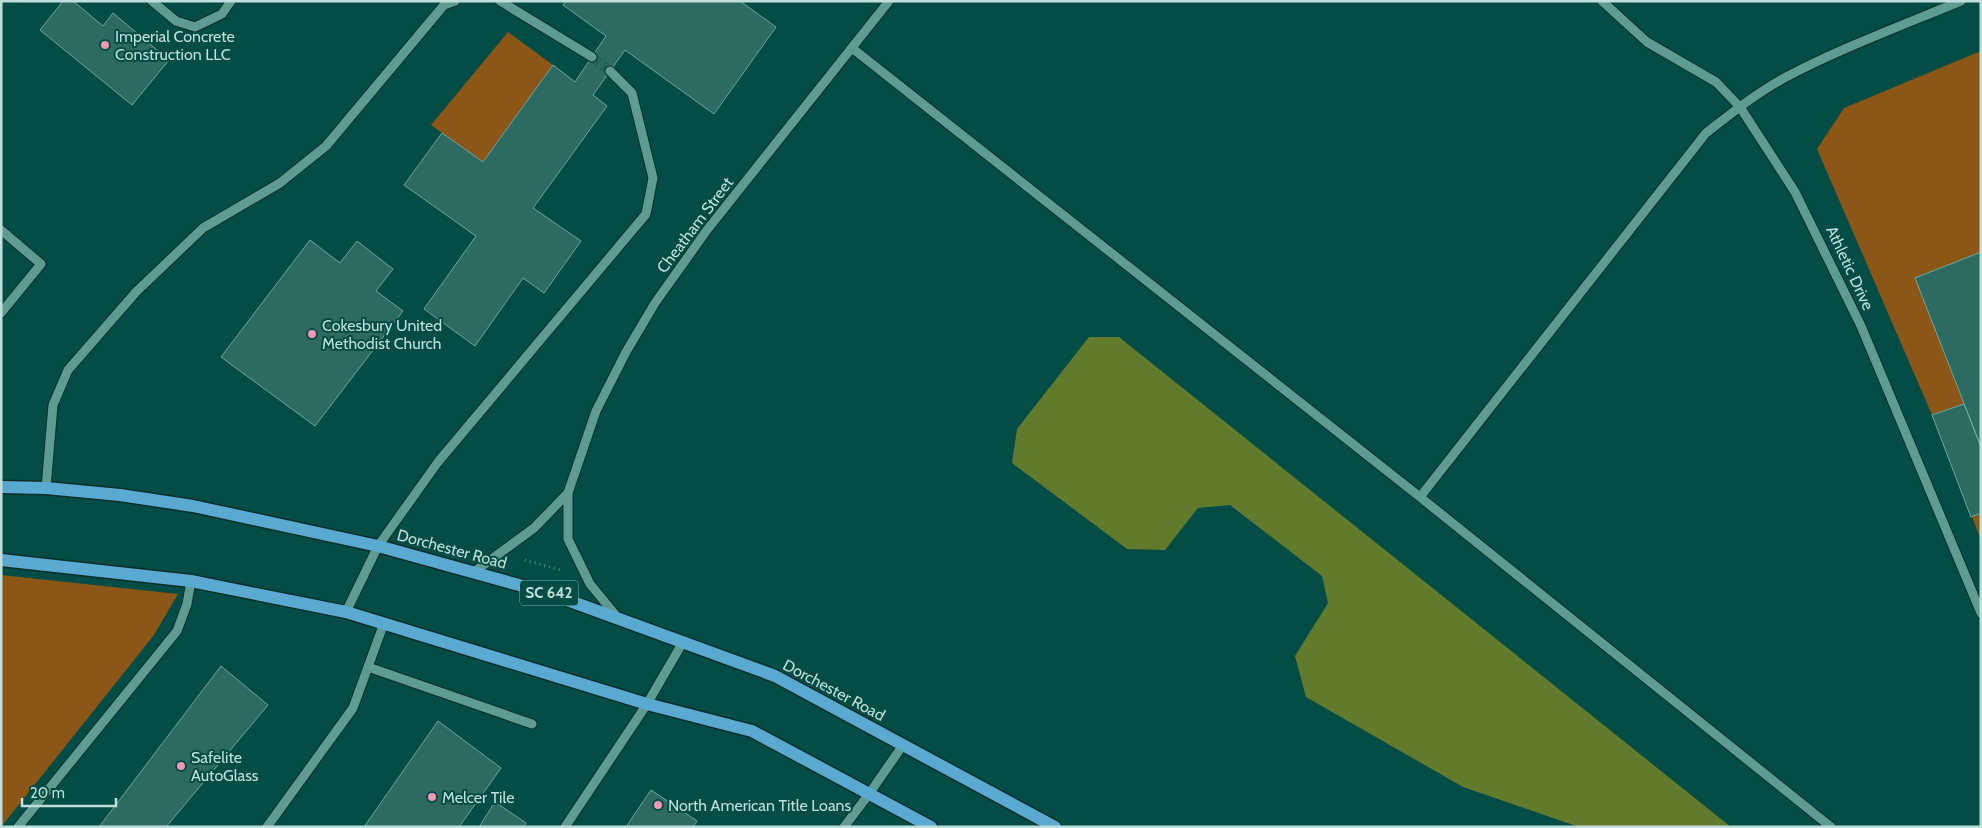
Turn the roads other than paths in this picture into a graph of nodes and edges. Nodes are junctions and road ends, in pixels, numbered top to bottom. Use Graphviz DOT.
graph roads {
  1 [pos="152,1"];
  2 [pos="231,1"];
  3 [pos="455,1"];
  4 [pos="500,1"];
  5 [pos="890,1"];
  6 [pos="1602,1"];
  7 [pos="1960,1"];
  8 [pos="852,48"];
  9 [pos="592,57"];
  10 [pos="610,71"];
  11 [pos="1740,106"];
  12 [pos="1,230"];
  13 [pos="1,313"];
  14 [pos="1,487"];
  15 [pos="46,488"];
  16 [pos="568,493"];
  17 [pos="1420,497"];
  18 [pos="378,546"];
  19 [pos="1,560"];
  20 [pos="474,572"];
  21 [pos="191,581"];
  22 [pos="346,612"];
  23 [pos="1981,613"];
  24 [pos="618,618"];
  25 [pos="384,623"];
  26 [pos="683,642"];
  27 [pos="368,667"];
  28 [pos="647,704"];
  29 [pos="532,724"];
  30 [pos="903,745"];
  31 [pos="869,794"];
  32 [pos="18,827"];
  33 [pos="268,827"];
  34 [pos="565,827"];
  35 [pos="844,827"];
  36 [pos="931,827"];
  37 [pos="1056,827"];
  38 [pos="1831,827"];
  1 -- 2 [label="street"];
  3 -- 15 [label="street"];
  4 -- 9 [label="street"];
  5 -- 8 [label="street, Cheatham Street"];
  6 -- 11 [label="street, Athletic Drive"];
  7 -- 11 [label="street"];
  8 -- 16 [label="street, Cheatham Street"];
  8 -- 17 [label="street"];
  10 -- 18 [label="street"];
  11 -- 17 [label="street"];
  11 -- 23 [label="street, Athletic Drive"];
  12 -- 13 [label="street"];
  14 -- 15 [label="main road, Dorchester Road / SC 642"];
  15 -- 18 [label="main road, Dorchester Road / SC 642"];
  16 -- 20 [label="street, Cheatham Street"];
  16 -- 24 [label="street, Cheatham Street"];
  17 -- 38 [label="street"];
  18 -- 20 [label="main road, Dorchester Road / SC 642"];
  18 -- 22 [label="street"];
  19 -- 21 [label="main road"];
  20 -- 24 [label="main road, Dorchester Road / SC 642"];
  21 -- 22 [label="main road"];
  21 -- 32 [label="street"];
  22 -- 25 [label="main road"];
  24 -- 26 [label="main road, Dorchester Road / SC 642"];
  25 -- 27 [label="street"];
  25 -- 28 [label="main road"];
  26 -- 28 [label="street"];
  26 -- 30 [label="main road, Dorchester Road / SC 642"];
  27 -- 29 [label="street"];
  27 -- 33 [label="street"];
  28 -- 31 [label="main road"];
  28 -- 34 [label="street"];
  30 -- 31 [label="street"];
  30 -- 37 [label="main road, Dorchester Road / SC 642"];
  31 -- 35 [label="street"];
  31 -- 36 [label="main road"];
}
